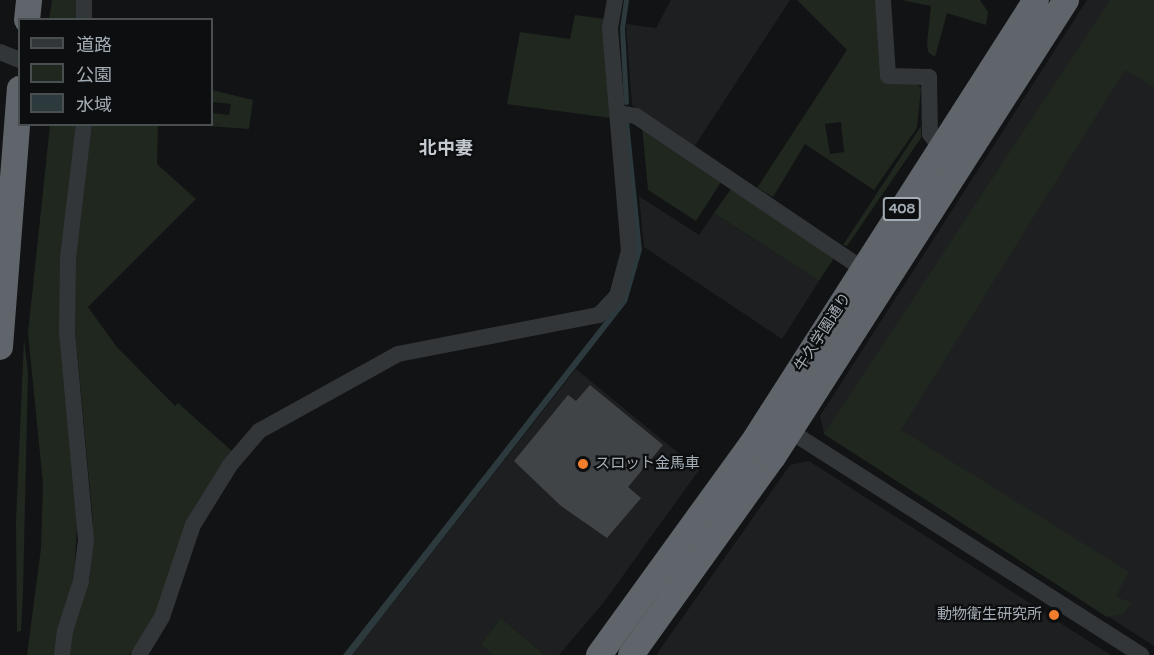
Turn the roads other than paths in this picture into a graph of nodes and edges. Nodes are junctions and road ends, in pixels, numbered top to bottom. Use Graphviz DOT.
graph roads {
  1 [pos="29,0"];
  2 [pos="84,0"];
  3 [pos="615,0"];
  4 [pos="883,0"];
  5 [pos="1036,0"];
  6 [pos="1066,0"];
  7 [pos="27,18"];
  8 [pos="84,18"];
  9 [pos="0,52"];
  10 [pos="18,59"];
  11 [pos="617,113"];
  12 [pos="18,115"];
  13 [pos="84,126"];
  14 [pos="941,147"];
  15 [pos="863,269"];
  16 [pos="0,347"];
  17 [pos="769,417"];
  18 [pos="790,431"];
  19 [pos="62,655"];
  20 [pos="139,655"];
  21 [pos="599,655"];
  22 [pos="631,655"];
  23 [pos="1141,655"];
  1 -- 7 [label="highway"];
  2 -- 8 [label="street"];
  3 -- 11 [label="street"];
  4 -- 14 [label="street"];
  5 -- 14 [label="highway, 牛久学園通り / 408"];
  6 -- 18 [label="highway, 牛久学園通り / 408"];
  9 -- 10 [label="street"];
  11 -- 15 [label="street"];
  11 -- 20 [label="street"];
  12 -- 16 [label="highway"];
  13 -- 19 [label="street"];
  14 -- 15 [label="highway, 牛久学園通り / 408"];
  15 -- 17 [label="highway, 牛久学園通り / 408"];
  17 -- 18 [label="street"];
  17 -- 21 [label="highway, 牛久学園通り / 408"];
  18 -- 22 [label="highway, 牛久学園通り / 408"];
  18 -- 23 [label="street"];
}
